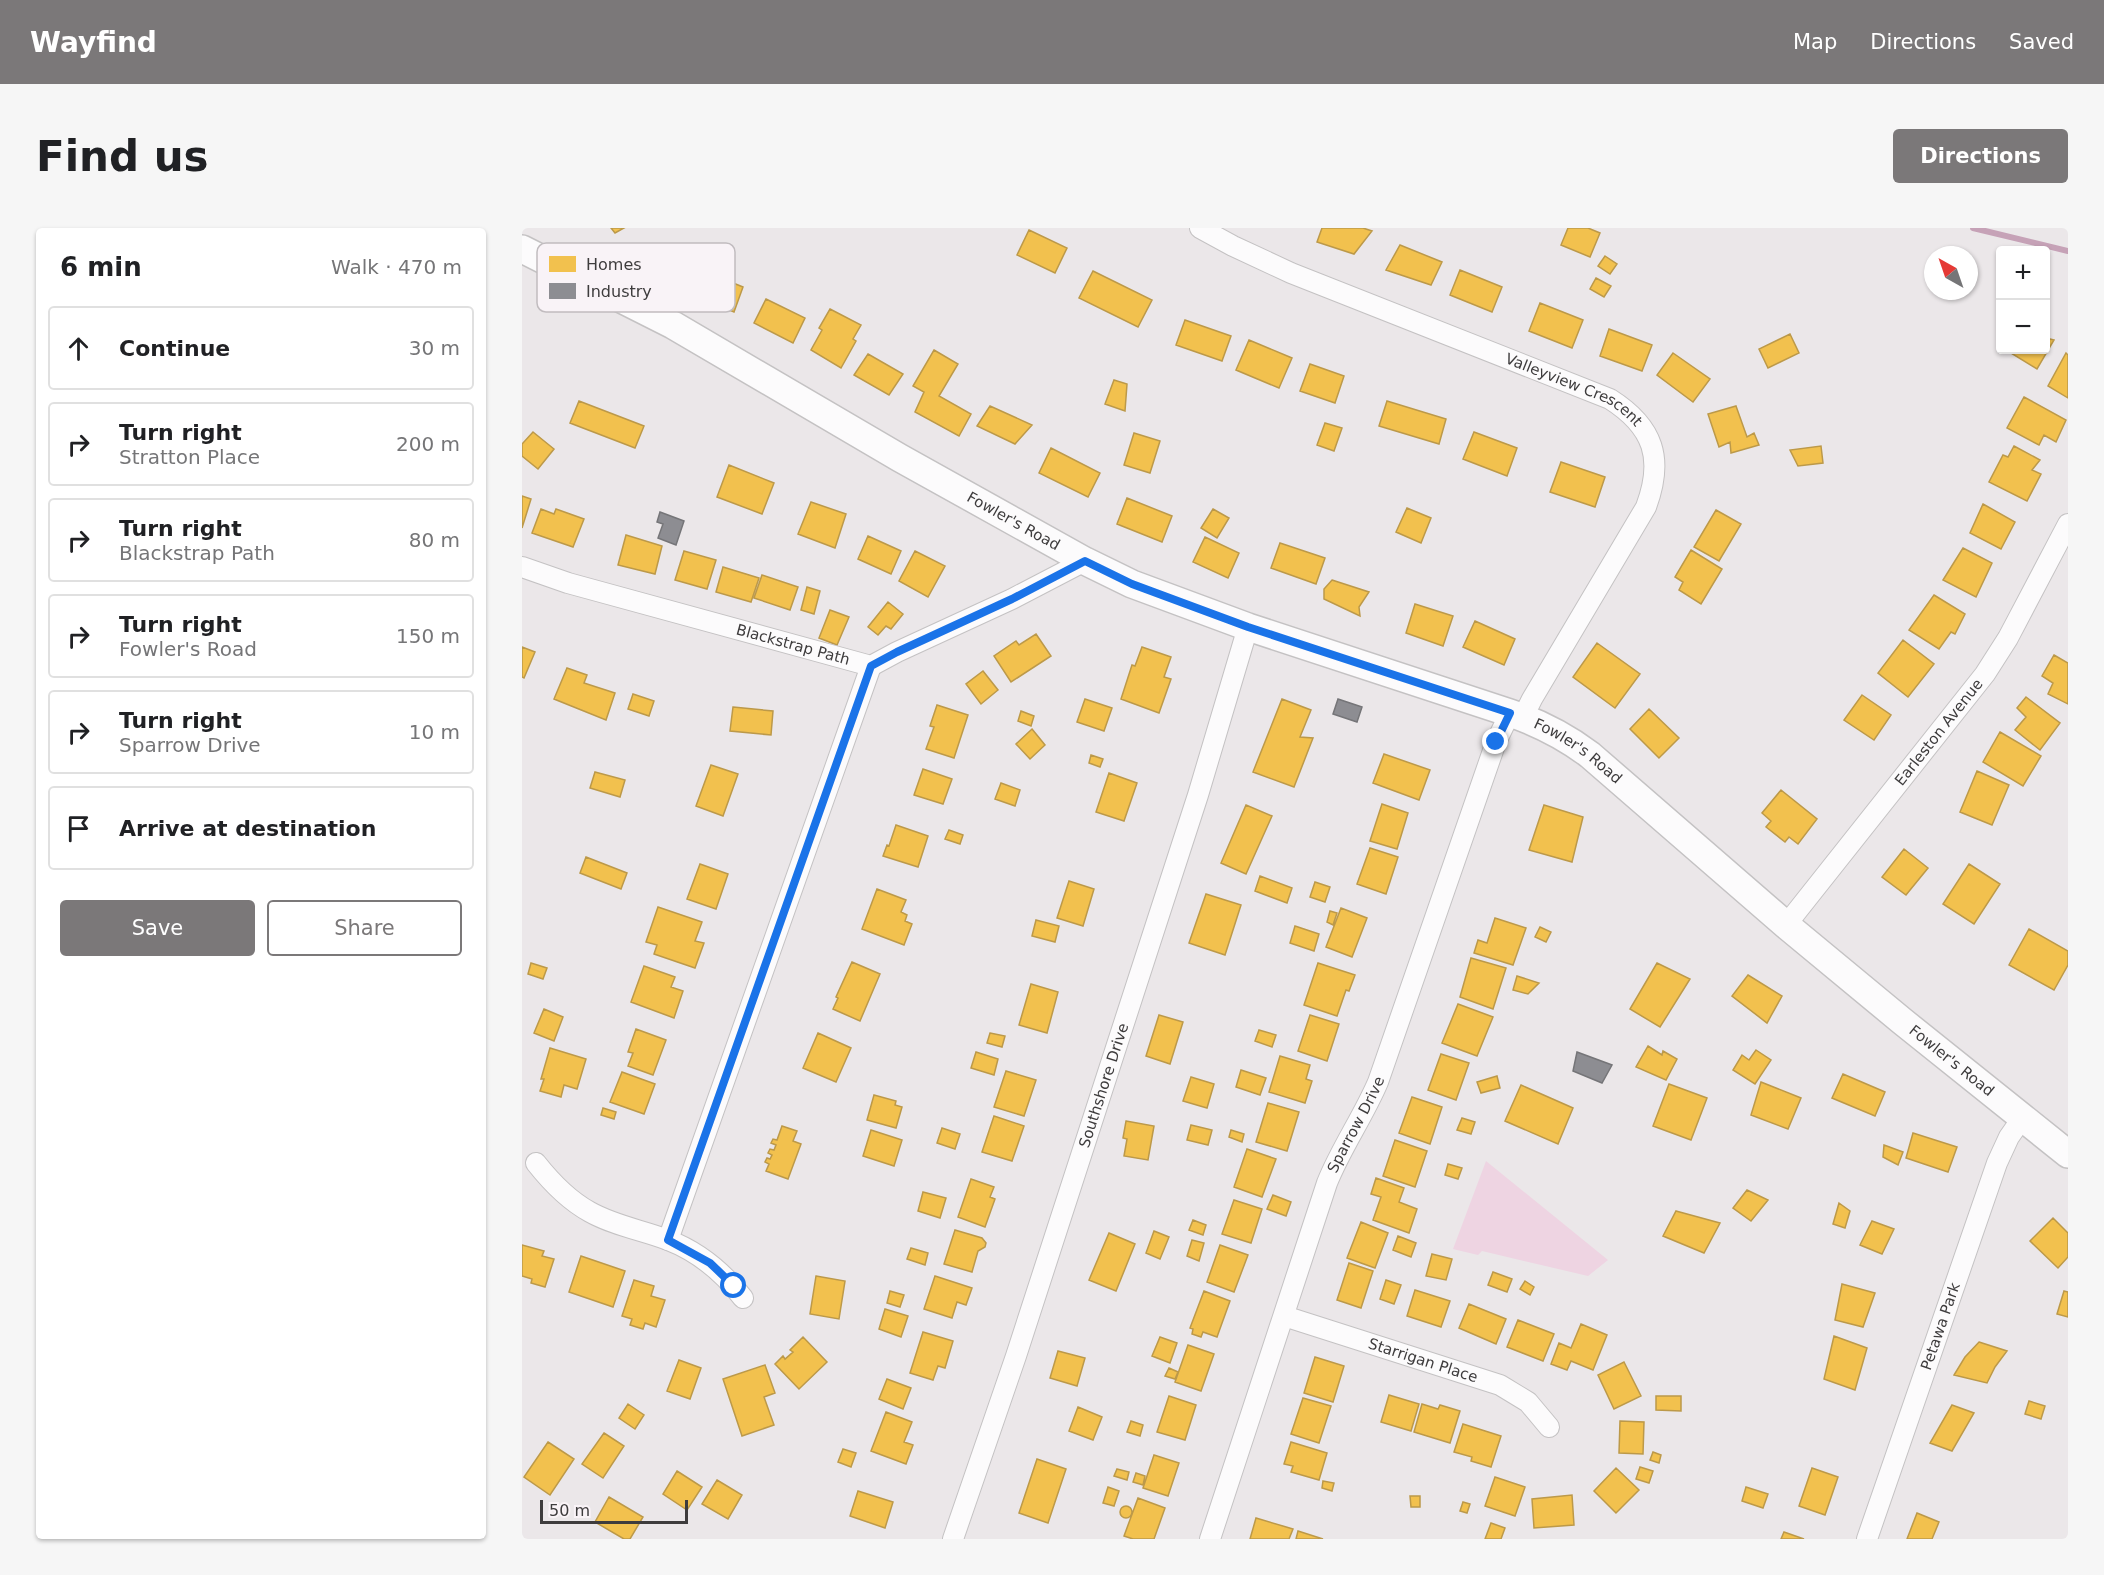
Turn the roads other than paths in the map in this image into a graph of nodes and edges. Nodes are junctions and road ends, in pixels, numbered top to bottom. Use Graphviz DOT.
graph roads {
  1 [pos="1200,228"];
  2 [pos="522,249"];
  3 [pos="537,256"];
  4 [pos="648,312"];
  5 [pos="2068,524"];
  6 [pos="1085,561"];
  7 [pos="522,567"];
  8 [pos="1248,627"];
  9 [pos="871,666"];
  10 [pos="1517,715"];
  11 [pos="1786,925"];
  12 [pos="2023,1117"];
  13 [pos="2068,1154"];
  14 [pos="536,1163"];
  15 [pos="668,1240"];
  16 [pos="743,1298"];
  17 [pos="1284,1316"];
  18 [pos="1549,1427"];
  19 [pos="953,1539"];
  20 [pos="1210,1539"];
  21 [pos="1867,1539"];
  1 -- 10 [label="street, Valleyview Crescent"];
  2 -- 3 [label="street, Fowler's Road"];
  4 -- 6 [label="street, Fowler's Road"];
  5 -- 11 [label="street, Earleston Avenue"];
  6 -- 8 [label="street, Fowler's Road"];
  6 -- 9 [label="street, Blackstrap Path"];
  7 -- 9 [label="street, Blackstrap Path"];
  8 -- 10 [label="street, Fowler's Road"];
  8 -- 19 [label="street, Southshore Drive"];
  9 -- 15 [label="street"];
  10 -- 11 [label="street, Fowler's Road"];
  10 -- 17 [label="street, Sparrow Drive"];
  11 -- 12 [label="street, Fowler's Road"];
  12 -- 13 [label="street, Fowler's Road"];
  12 -- 21 [label="street, Petawa Park"];
  14 -- 15 [label="street"];
  15 -- 16 [label="street"];
  17 -- 18 [label="street, Starrigan Place"];
  17 -- 20 [label="street, Sparrow Drive"];
}
